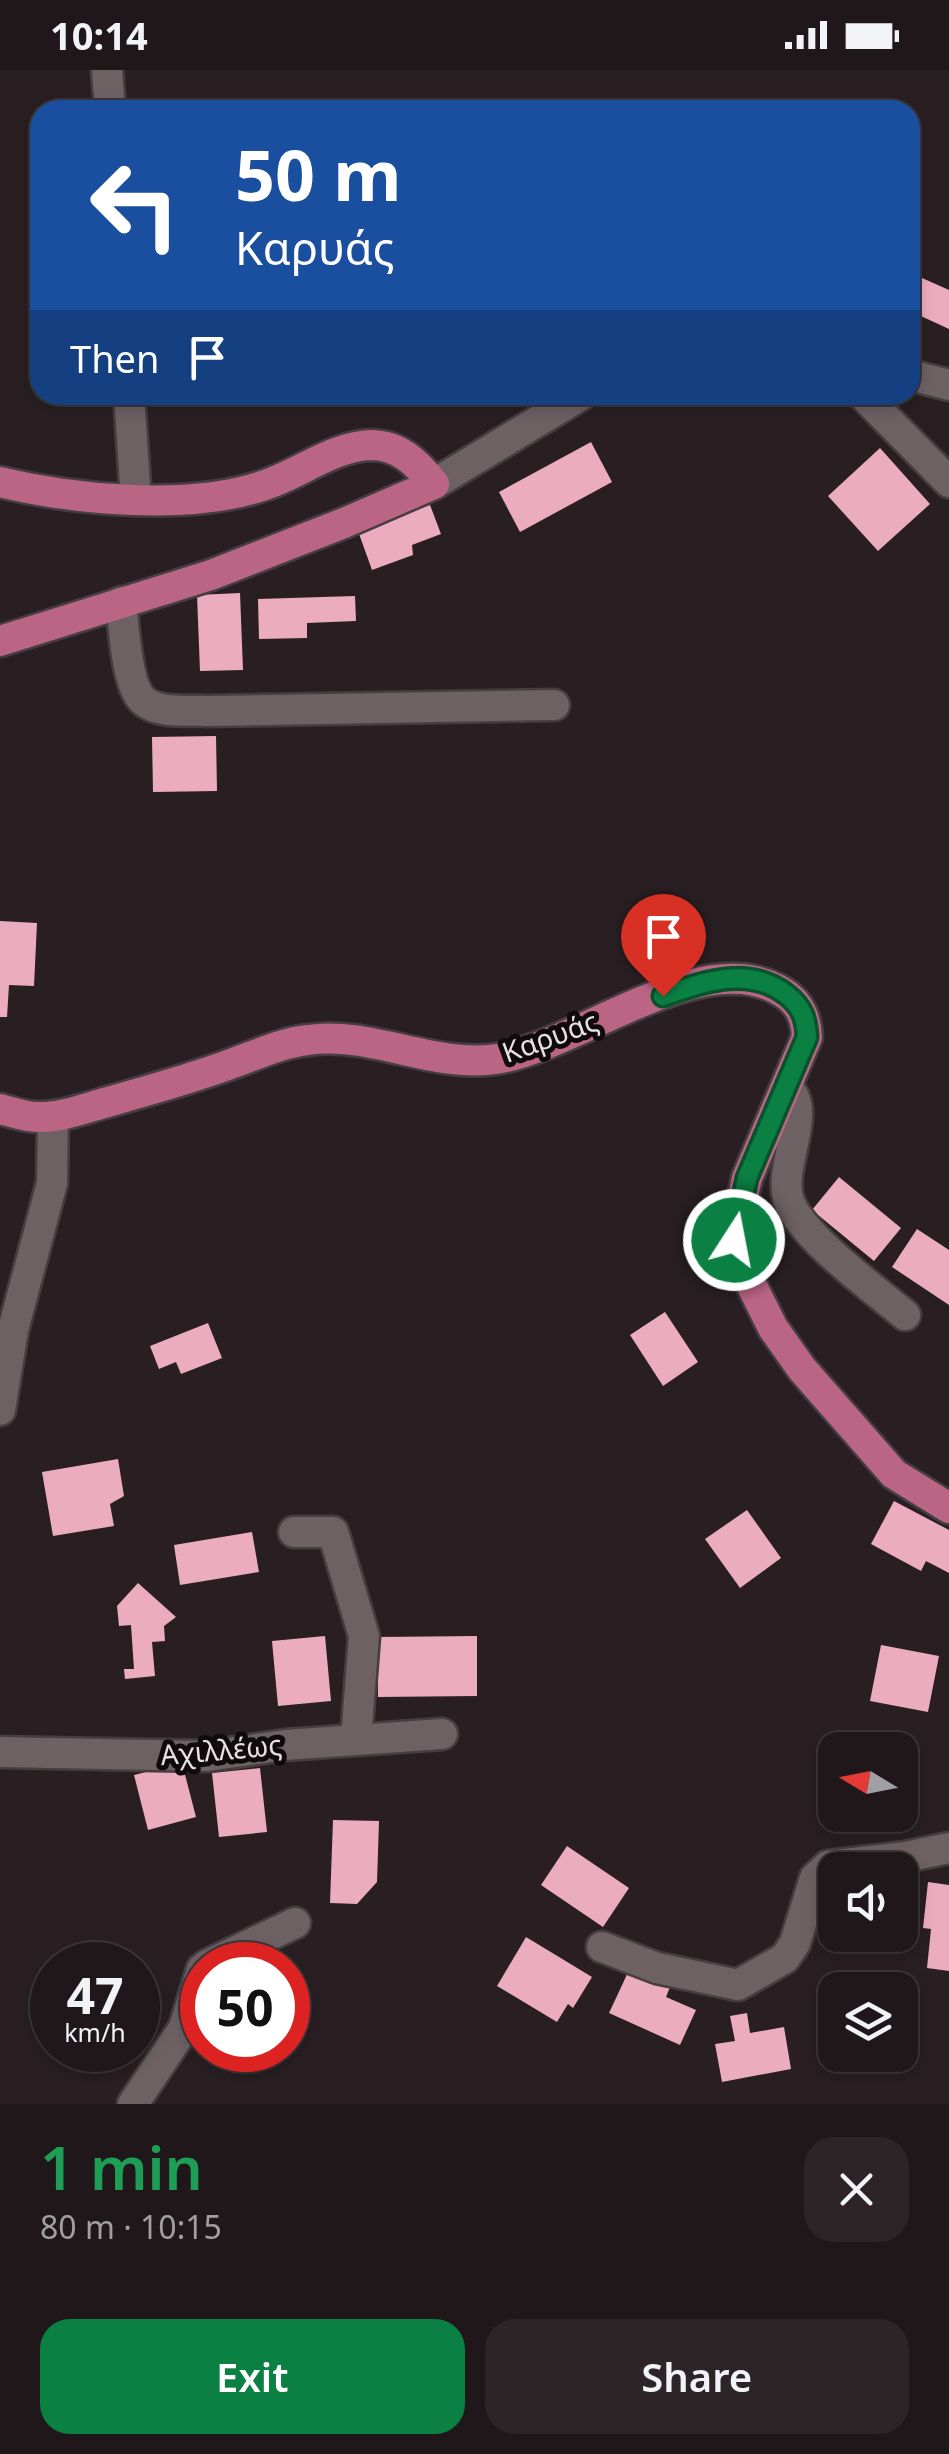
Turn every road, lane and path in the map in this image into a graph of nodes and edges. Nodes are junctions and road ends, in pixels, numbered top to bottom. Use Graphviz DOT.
graph roads {
  1 [pos="107,70"];
  2 [pos="109,100"];
  3 [pos="920,377"];
  4 [pos="949,385"];
  5 [pos="130,405"];
  6 [pos="564,405"];
  7 [pos="874,405"];
  8 [pos="0,482"];
  9 [pos="949,482"];
  10 [pos="434,484"];
  11 [pos="136,500"];
  12 [pos="121,602"];
  13 [pos="0,641"];
  14 [pos="554,705"];
  15 [pos="787,1088"];
  16 [pos="0,1109"];
  17 [pos="53,1116"];
  18 [pos="905,1316"];
  19 [pos="0,1410"];
  20 [pos="949,1508"];
  21 [pos="294,1532"];
  22 [pos="442,1734"];
  23 [pos="356,1739"];
  24 [pos="0,1752"];
  25 [pos="949,1848"];
  26 [pos="296,1923"];
  27 [pos="257,1942"];
  28 [pos="602,1947"];
  29 [pos="180,2034"];
  30 [pos="133,2104"];
  1 -- 2 [label="street"];
  3 -- 4 [label="street"];
  5 -- 11 [label="street"];
  6 -- 10 [label="street"];
  7 -- 9 [label="street"];
  8 -- 11 [label="main road"];
  10 -- 11 [label="main road"];
  10 -- 12 [label="main road"];
  12 -- 13 [label="main road"];
  12 -- 14 [label="street"];
  15 -- 17 [label="main road, Καρυάς"];
  15 -- 18 [label="street"];
  15 -- 20 [label="main road, Καρυάς"];
  16 -- 17 [label="main road, Καρυάς"];
  17 -- 19 [label="street"];
  21 -- 23 [label="street"];
  22 -- 23 [label="street, Αχιλλέως"];
  23 -- 24 [label="street, Αχιλλέως"];
  25 -- 28 [label="street"];
  26 -- 27 [label="street"];
  29 -- 30 [label="street"];
}
